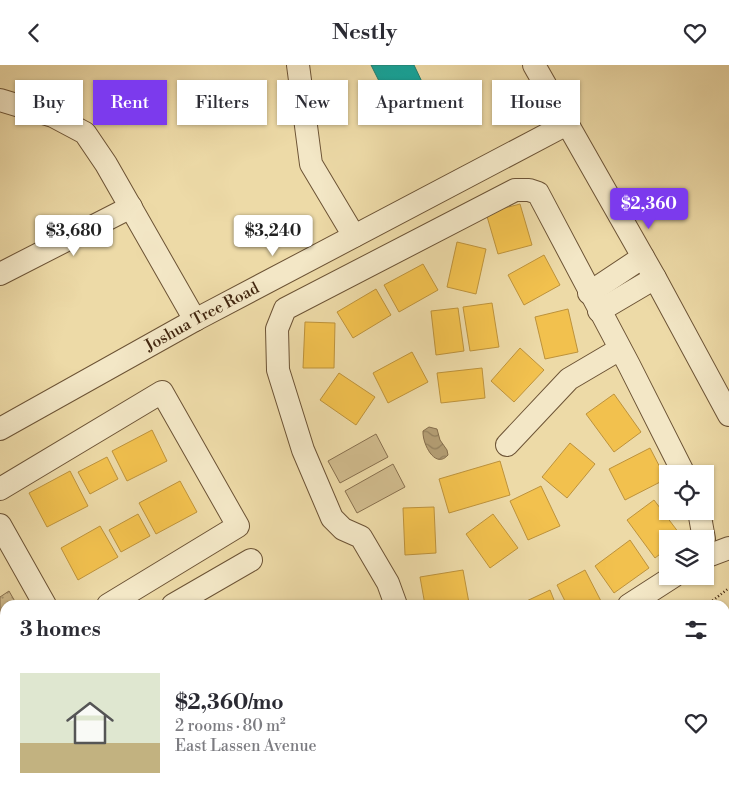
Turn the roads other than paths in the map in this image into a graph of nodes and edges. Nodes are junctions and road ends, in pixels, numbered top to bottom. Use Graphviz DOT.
graph roads {
  1 [pos="298,65"];
  2 [pos="534,65"];
  3 [pos="542,80"];
  4 [pos="0,100"];
  5 [pos="565,125"];
  6 [pos="568,125"];
  7 [pos="131,207"];
  8 [pos="354,236"];
  9 [pos="643,257"];
  10 [pos="0,274"];
  11 [pos="655,278"];
  12 [pos="594,302"];
  13 [pos="195,319"];
  14 [pos="620,349"];
  15 [pos="729,415"];
  16 [pos="0,429"];
  17 [pos="507,445"];
  18 [pos="679,465"];
  19 [pos="0,489"];
  20 [pos="0,525"];
  21 [pos="729,548"];
  22 [pos="714,549"];
  23 [pos="251,560"];
  24 [pos="660,585"];
  25 [pos="42,600"];
  26 [pos="116,600"];
  27 [pos="182,600"];
  28 [pos="394,600"];
  29 [pos="637,600"];
  1 -- 8 [label="street"];
  2 -- 3 [label="street"];
  4 -- 7 [label="street"];
  5 -- 8 [label="street, Joshua Tree Road"];
  6 -- 9 [label="street"];
  7 -- 10 [label="street"];
  7 -- 13 [label="street"];
  8 -- 13 [label="street, Joshua Tree Road"];
  9 -- 11 [label="street"];
  9 -- 12 [label="street"];
  11 -- 12 [label="street"];
  11 -- 15 [label="street"];
  12 -- 14 [label="street"];
  12 -- 28 [label="street"];
  13 -- 16 [label="street, Joshua Tree Road"];
  14 -- 17 [label="street"];
  14 -- 18 [label="street"];
  19 -- 26 [label="street"];
  20 -- 25 [label="street"];
  21 -- 22 [label="street"];
  23 -- 27 [label="street"];
  24 -- 29 [label="street"];
}
